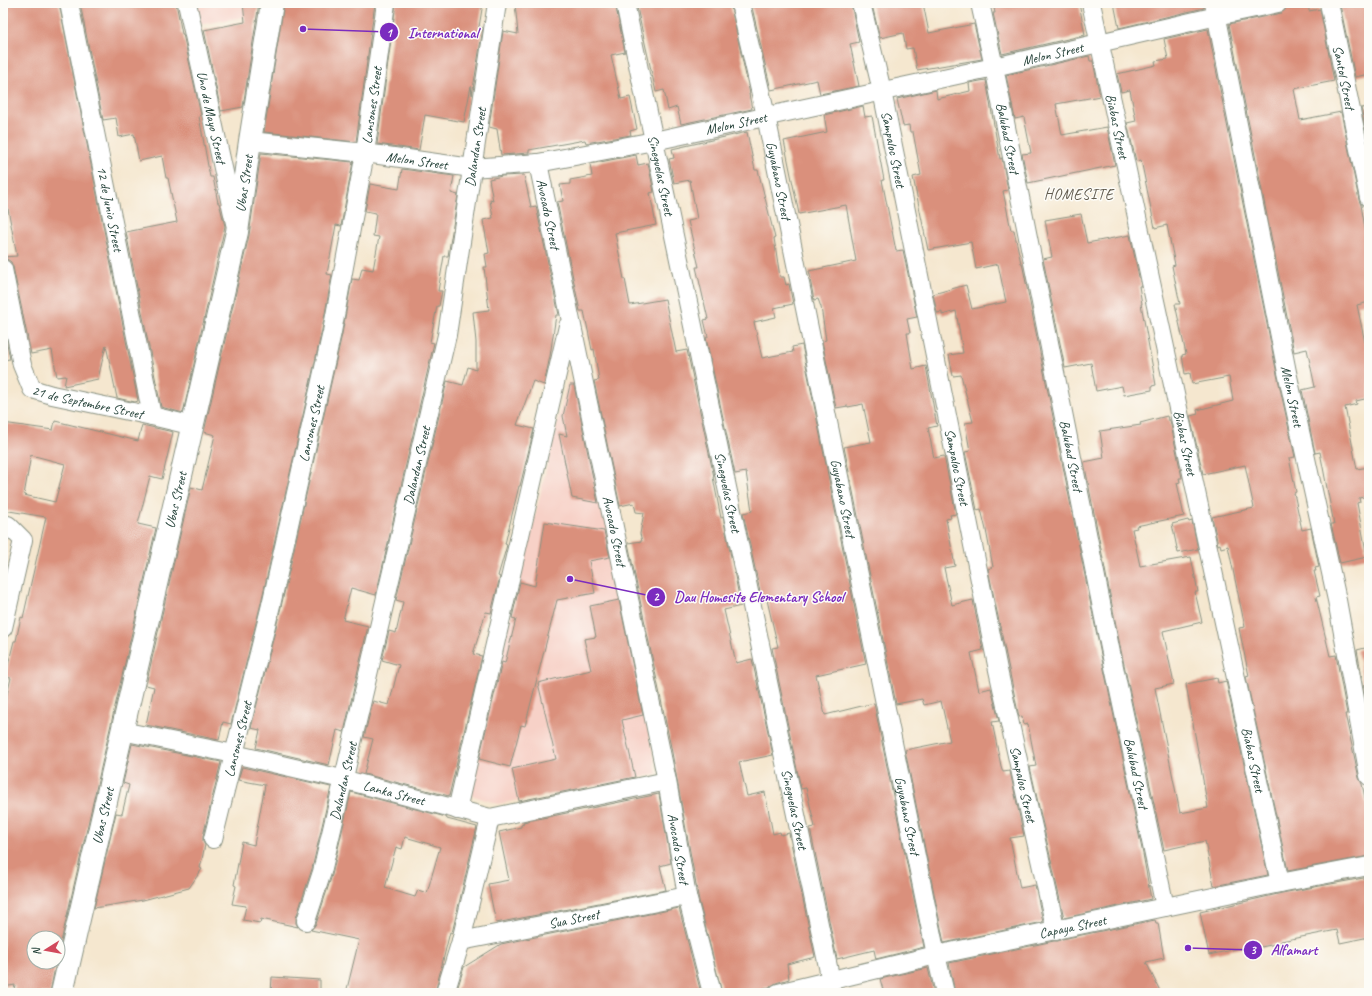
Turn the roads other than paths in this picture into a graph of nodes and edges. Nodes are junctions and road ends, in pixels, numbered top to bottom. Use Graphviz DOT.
graph roads {
  1 [pos="69,3"];
  2 [pos="187,3"];
  3 [pos="272,3"];
  4 [pos="386,3"];
  5 [pos="497,3"];
  6 [pos="625,3"];
  7 [pos="740,3"];
  8 [pos="861,3"];
  9 [pos="980,3"];
  10 [pos="1091,3"];
  11 [pos="1278,3"];
  12 [pos="1329,3"];
  13 [pos="1215,9"];
  14 [pos="1100,43"];
  15 [pos="994,67"];
  16 [pos="882,91"];
  17 [pos="766,116"];
  18 [pos="250,141"];
  19 [pos="654,141"];
  20 [pos="365,153"];
  21 [pos="538,163"];
  22 [pos="472,168"];
  23 [pos="1369,198"];
  24 [pos="237,232"];
  25 [pos="3,269"];
  26 [pos="570,319"];
  27 [pos="152,416"];
  28 [pos="194,426"];
  29 [pos="3,524"];
  30 [pos="3,628"];
  31 [pos="122,731"];
  32 [pos="234,754"];
  33 [pos="1369,776"];
  34 [pos="342,779"];
  35 [pos="667,781"];
  36 [pos="457,810"];
  37 [pos="490,818"];
  38 [pos="213,839"];
  39 [pos="1369,866"];
  40 [pos="1280,883"];
  41 [pos="687,896"];
  42 [pos="1165,907"];
  43 [pos="306,921"];
  44 [pos="1056,931"];
  45 [pos="461,941"];
  46 [pos="936,955"];
  47 [pos="831,981"];
  48 [pos="62,993"];
  49 [pos="445,993"];
  50 [pos="712,993"];
  51 [pos="778,993"];
  52 [pos="945,993"];
  1 -- 27 [label="street, 12 de Junio Street"];
  2 -- 24 [label="street, Uno de Mayo Street"];
  3 -- 18 [label="street, Ubas Street"];
  4 -- 20 [label="street, Lansones Street"];
  5 -- 22 [label="street, Dalandan Street"];
  6 -- 19 [label="street, Sineguelas Street"];
  7 -- 17 [label="street, Guyabano Street"];
  8 -- 16 [label="street, Sampaloc Street"];
  9 -- 15 [label="street, Balubad Street"];
  10 -- 14 [label="street, Biabas Street"];
  11 -- 13 [label="street, Melon Street"];
  12 -- 23 [label="street, Santol Street"];
  13 -- 14 [label="street, Melon Street"];
  13 -- 33 [label="street, Melon Street"];
  14 -- 15 [label="street, Melon Street"];
  14 -- 40 [label="street, Biabas Street"];
  15 -- 16 [label="street, Melon Street"];
  15 -- 42 [label="street, Balubad Street"];
  16 -- 17 [label="street, Melon Street"];
  16 -- 44 [label="street, Sampaloc Street"];
  17 -- 19 [label="street, Melon Street"];
  17 -- 46 [label="street, Guyabano Street"];
  18 -- 20 [label="street, Melon Street"];
  18 -- 24 [label="street, Ubas Street"];
  19 -- 21 [label="street, Melon Street"];
  19 -- 47 [label="street, Sineguelas Street"];
  20 -- 22 [label="street, Melon Street"];
  20 -- 32 [label="street, Lansones Street"];
  21 -- 22 [label="street, Melon Street"];
  21 -- 26 [label="street, Avocado Street"];
  22 -- 34 [label="street, Dalandan Street"];
  24 -- 28 [label="street, Ubas Street"];
  25 -- 27 [label="street, 21 de Septembre Street"];
  26 -- 35 [label="street, Avocado Street"];
  26 -- 36 [label="street"];
  27 -- 28 [label="street, 21 de Septembre Street"];
  28 -- 31 [label="street, Ubas Street"];
  29 -- 30 [label="street"];
  31 -- 32 [label="street, Lanka Street"];
  31 -- 48 [label="street, Ubas Street"];
  32 -- 34 [label="street, Lanka Street"];
  32 -- 38 [label="street, Lansones Street"];
  34 -- 36 [label="street, Lanka Street"];
  34 -- 43 [label="street, Dalandan Street"];
  35 -- 37 [label="street, Lanka Street"];
  35 -- 41 [label="street, Avocado Street"];
  36 -- 37 [label="street, Lanka Street"];
  37 -- 45 [label="street"];
  39 -- 40 [label="street, Capaya Street"];
  40 -- 42 [label="street, Capaya Street"];
  41 -- 45 [label="street, Sua Street"];
  41 -- 50 [label="street, Avocado Street"];
  42 -- 44 [label="street, Capaya Street"];
  44 -- 46 [label="street, Capaya Street"];
  45 -- 49 [label="street"];
  46 -- 47 [label="street, Capaya Street"];
  46 -- 52 [label="street, Guyabano Street"];
  47 -- 51 [label="street, Capaya Street"];
}
